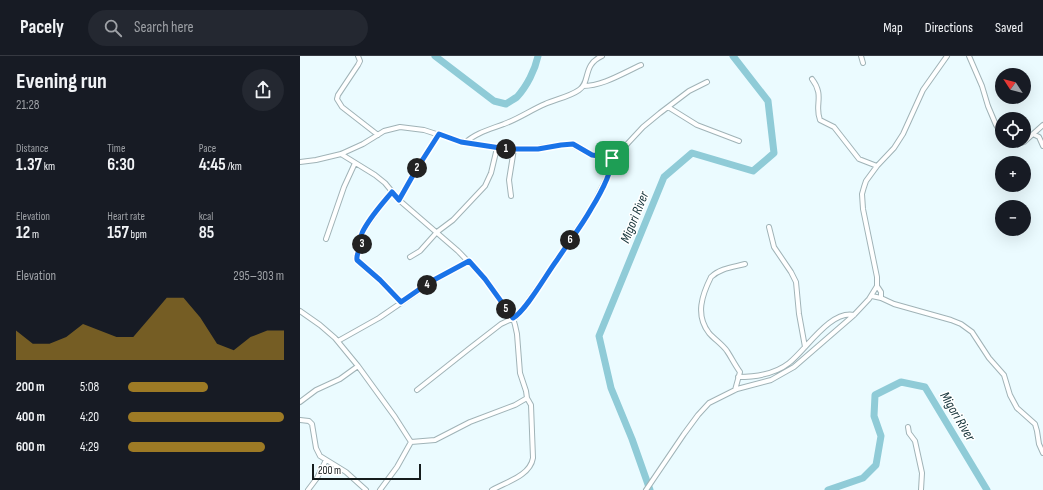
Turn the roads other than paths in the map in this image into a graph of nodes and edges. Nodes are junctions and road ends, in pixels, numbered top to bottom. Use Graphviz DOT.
graph roads {
  1 [pos="358,56"];
  2 [pos="602,56"];
  3 [pos="861,56"];
  4 [pos="947,56"];
  5 [pos="969,56"];
  6 [pos="863,63"];
  7 [pos="641,65"];
  8 [pos="812,79"];
  9 [pos="707,82"];
  10 [pos="583,86"];
  11 [pos="668,107"];
  12 [pos="995,123"];
  13 [pos="1043,125"];
  14 [pos="439,134"];
  15 [pos="1033,134"];
  16 [pos="378,135"];
  17 [pos="739,141"];
  18 [pos="466,143"];
  19 [pos="1043,146"];
  20 [pos="497,148"];
  21 [pos="514,149"];
  22 [pos="341,154"];
  23 [pos="612,158"];
  24 [pos="300,162"];
  25 [pos="355,163"];
  26 [pos="877,166"];
  27 [pos="392,192"];
  28 [pos="510,196"];
  29 [pos="399,200"];
  30 [pos="769,227"];
  31 [pos="437,232"];
  32 [pos="326,239"];
  33 [pos="410,257"];
  34 [pos="469,261"];
  35 [pos="745,264"];
  36 [pos="878,286"];
  37 [pos="872,296"];
  38 [pos="881,298"];
  39 [pos="401,302"];
  40 [pos="300,311"];
  41 [pos="854,315"];
  42 [pos="513,318"];
  43 [pos="338,341"];
  44 [pos="805,346"];
  45 [pos="358,366"];
  46 [pos="738,377"];
  47 [pos="417,390"];
  48 [pos="735,390"];
  49 [pos="527,398"];
  50 [pos="300,402"];
  51 [pos="300,420"];
  52 [pos="908,427"];
  53 [pos="411,442"];
  54 [pos="1043,452"];
  55 [pos="326,460"];
  56 [pos="308,490"];
  57 [pos="366,490"];
  58 [pos="380,490"];
  59 [pos="492,490"];
  60 [pos="646,490"];
  61 [pos="920,490"];
  1 -- 16 [label="street"];
  2 -- 10 [label="street"];
  3 -- 6 [label="street"];
  4 -- 26 [label="street"];
  5 -- 12 [label="street"];
  7 -- 10 [label="street"];
  8 -- 26 [label="street"];
  9 -- 11 [label="street"];
  10 -- 18 [label="street"];
  11 -- 17 [label="street"];
  11 -- 23 [label="street"];
  13 -- 15 [label="street"];
  14 -- 16 [label="street"];
  14 -- 18 [label="street"];
  14 -- 29 [label="street"];
  15 -- 19 [label="street"];
  16 -- 22 [label="street"];
  18 -- 20 [label="street"];
  20 -- 21 [label="street"];
  20 -- 31 [label="street"];
  21 -- 23 [label="street"];
  21 -- 28 [label="street"];
  22 -- 24 [label="street"];
  22 -- 25 [label="street"];
  23 -- 42 [label="street"];
  25 -- 27 [label="street"];
  25 -- 32 [label="street"];
  26 -- 36 [label="street"];
  27 -- 29 [label="street"];
  27 -- 39 [label="street"];
  29 -- 31 [label="street"];
  30 -- 44 [label="street"];
  31 -- 33 [label="street"];
  31 -- 34 [label="street"];
  34 -- 39 [label="street"];
  34 -- 42 [label="street"];
  35 -- 46 [label="street"];
  36 -- 37 [label="street"];
  36 -- 38 [label="street"];
  37 -- 38 [label="street"];
  37 -- 41 [label="street"];
  38 -- 54 [label="street"];
  39 -- 43 [label="street"];
  40 -- 43 [label="street"];
  41 -- 44 [label="street"];
  41 -- 48 [label="street"];
  42 -- 47 [label="street"];
  42 -- 49 [label="street"];
  43 -- 45 [label="street"];
  44 -- 46 [label="street"];
  45 -- 50 [label="street"];
  45 -- 53 [label="street"];
  46 -- 48 [label="street"];
  48 -- 60 [label="street"];
  49 -- 53 [label="street"];
  49 -- 59 [label="street"];
  51 -- 55 [label="street"];
  52 -- 61 [label="street"];
  53 -- 58 [label="street"];
  55 -- 56 [label="street"];
  55 -- 57 [label="street"];
}
